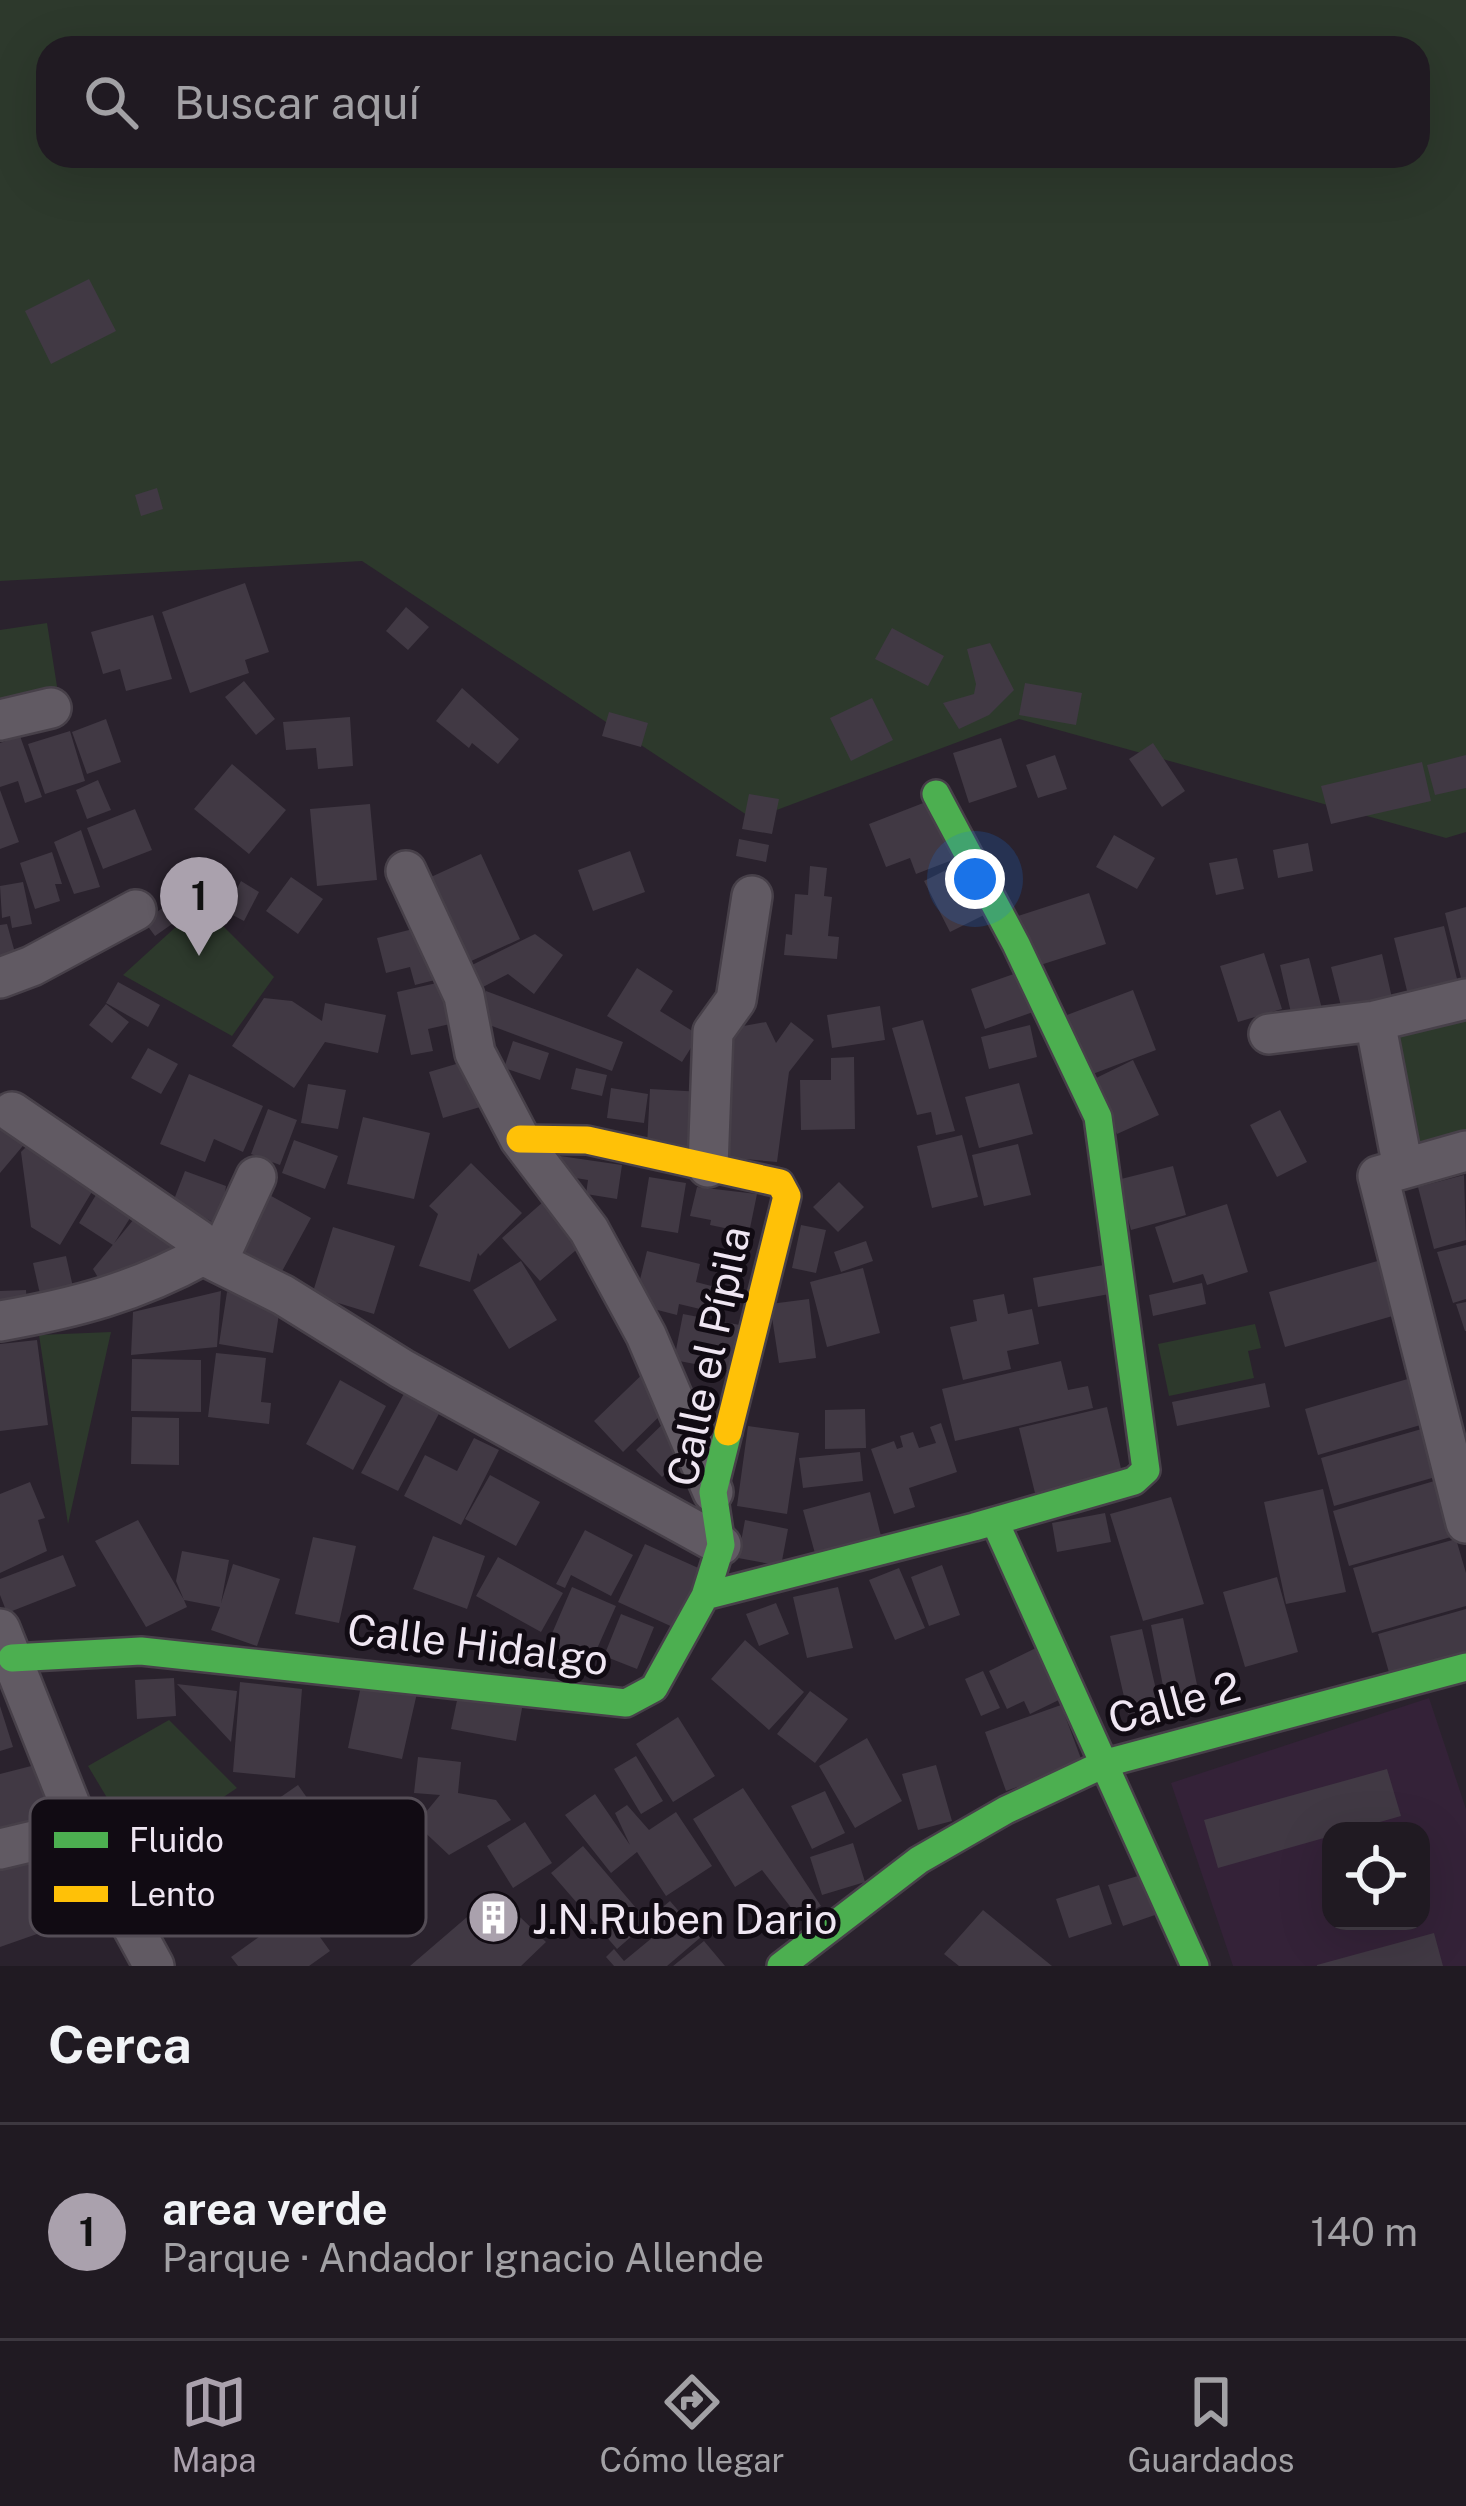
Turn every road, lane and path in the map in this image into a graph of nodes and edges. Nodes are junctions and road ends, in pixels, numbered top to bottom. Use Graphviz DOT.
graph roads {
  1 [pos="51,708"];
  2 [pos="0,720"];
  3 [pos="936,794"];
  4 [pos="406,871"];
  5 [pos="752,896"];
  6 [pos="136,910"];
  7 [pos="0,978"];
  8 [pos="1466,999"];
  9 [pos="1375,1021"];
  10 [pos="1269,1034"];
  11 [pos="12,1112"];
  12 [pos="520,1139"];
  13 [pos="1466,1151"];
  14 [pos="708,1167"];
  15 [pos="1403,1168"];
  16 [pos="256,1177"];
  17 [pos="210,1259"];
  18 [pos="0,1321"];
  19 [pos="713,1492"];
  20 [pos="995,1522"];
  21 [pos="1466,1523"];
  22 [pos="721,1545"];
  23 [pos="705,1597"];
  24 [pos="6,1643"];
  25 [pos="1466,1667"];
  26 [pos="1106,1763"];
  27 [pos="67,1798"];
  28 [pos="30,1842"];
  29 [pos="0,1849"];
  30 [pos="138,1936"];
  31 [pos="154,1966"];
  32 [pos="781,1966"];
  33 [pos="1195,1966"];
  1 -- 2 [label="street"];
  3 -- 20 [label="street"];
  4 -- 12 [label="street"];
  5 -- 14 [label="street"];
  6 -- 7 [label="street"];
  8 -- 9 [label="street"];
  9 -- 10 [label="street"];
  9 -- 15 [label="street"];
  11 -- 17 [label="street"];
  12 -- 14 [label="street, Calle el Pípila"];
  12 -- 19 [label="street"];
  13 -- 15 [label="street"];
  14 -- 19 [label="street, Calle el Pípila"];
  15 -- 21 [label="street"];
  16 -- 17 [label="street"];
  17 -- 18 [label="street"];
  17 -- 22 [label="street"];
  19 -- 22 [label="street, Calle el Pípila"];
  20 -- 23 [label="street"];
  20 -- 26 [label="street"];
  22 -- 23 [label="street, Calle el Pípila"];
  23 -- 24 [label="street, Calle Hidalgo"];
  24 -- 27 [label="street"];
  25 -- 26 [label="street, Calle 2"];
  26 -- 32 [label="street, Calle 2"];
  26 -- 33 [label="street"];
  28 -- 29 [label="street"];
  30 -- 31 [label="street"];
}
